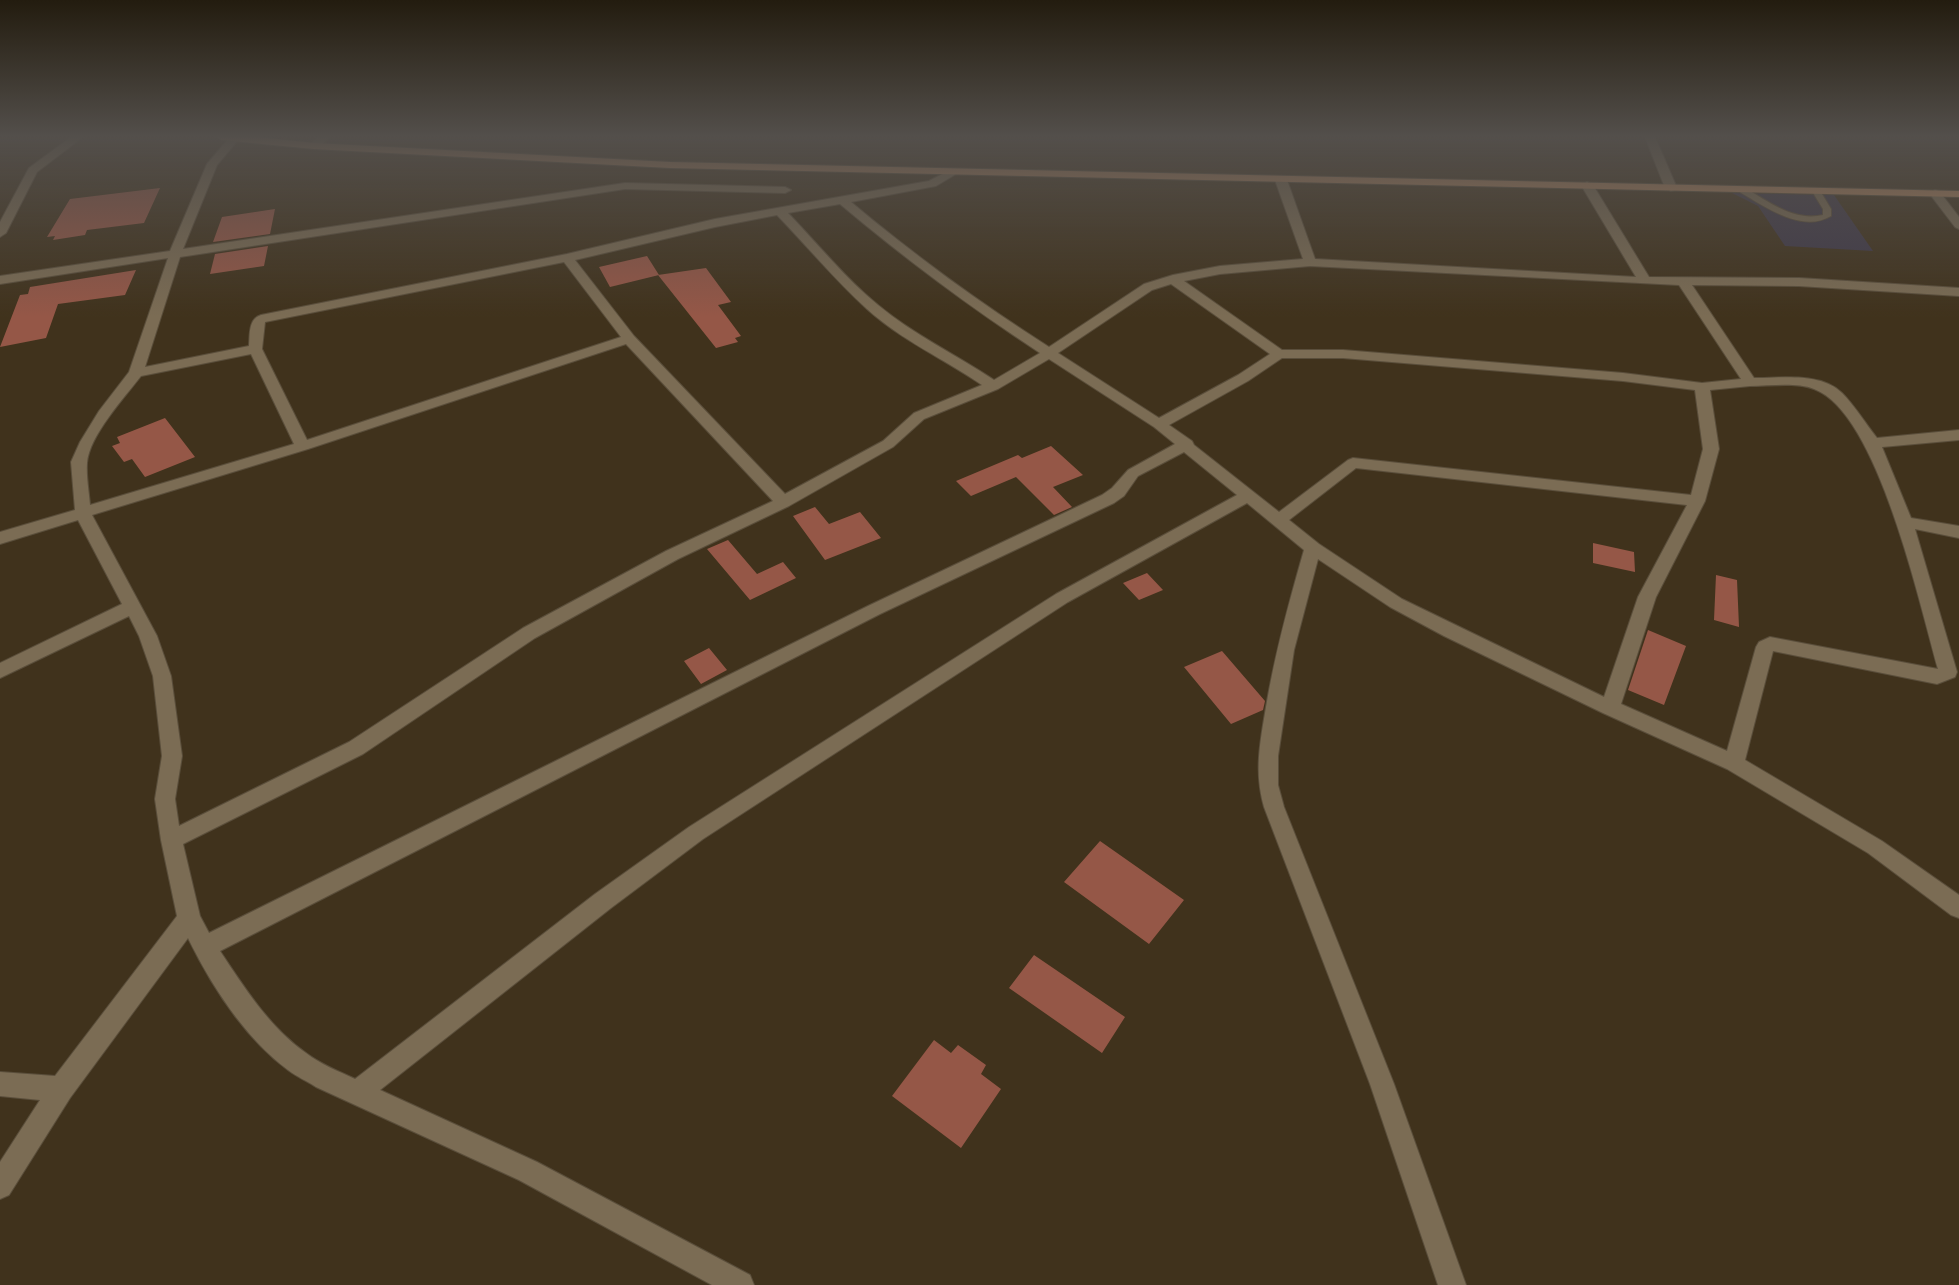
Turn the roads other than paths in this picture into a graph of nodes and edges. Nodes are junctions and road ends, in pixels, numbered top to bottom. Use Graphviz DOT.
graph roads {
  1 [pos="19,197"];
  2 [pos="198,197"];
  3 [pos="552,197"];
  4 [pos="864,197"];
  5 [pos="1287,197"];
  6 [pos="1594,197"];
  7 [pos="1757,197"];
  8 [pos="1820,197"];
  9 [pos="1938,197"];
  10 [pos="843,201"];
  11 [pos="780,212"];
  12 [pos="1959,225"];
  13 [pos="0,233"];
  14 [pos="175,254"];
  15 [pos="567,258"];
  16 [pos="1310,262"];
  17 [pos="1173,279"];
  18 [pos="0,280"];
  19 [pos="1645,281"];
  20 [pos="1683,281"];
  21 [pos="1959,292"];
  22 [pos="628,339"];
  23 [pos="255,349"];
  24 [pos="1048,354"];
  25 [pos="1280,354"];
  26 [pos="136,373"];
  27 [pos="1750,382"];
  28 [pos="993,386"];
  29 [pos="1702,387"];
  30 [pos="1159,424"];
  31 [pos="1959,435"];
  32 [pos="1873,443"];
  33 [pos="1187,444"];
  34 [pos="303,446"];
  35 [pos="1247,496"];
  36 [pos="1697,501"];
  37 [pos="783,502"];
  38 [pos="83,513"];
  39 [pos="1279,520"];
  40 [pos="1905,522"];
  41 [pos="1959,532"];
  42 [pos="0,538"];
  43 [pos="1313,548"];
  44 [pos="132,607"];
  45 [pos="0,671"];
  46 [pos="1610,708"];
  47 [pos="1734,763"];
  48 [pos="171,840"];
  49 [pos="1959,908"];
  50 [pos="189,918"];
  51 [pos="204,947"];
  52 [pos="0,1084"];
  53 [pos="61,1089"];
  54 [pos="357,1093"];
  55 [pos="0,1186"];
  56 [pos="740,1285"];
  57 [pos="1452,1285"];
  1 -- 13 [label="street"];
  2 -- 14 [label="street"];
  3 -- 14 [label="street"];
  4 -- 10 [label="street"];
  5 -- 16 [label="street"];
  6 -- 19 [label="street"];
  7 -- 8 [label="lane"];
  9 -- 12 [label="street"];
  10 -- 11 [label="street"];
  10 -- 24 [label="street"];
  11 -- 15 [label="street"];
  11 -- 28 [label="street"];
  14 -- 18 [label="street"];
  14 -- 26 [label="street"];
  15 -- 22 [label="street"];
  15 -- 23 [label="street"];
  16 -- 17 [label="street"];
  16 -- 19 [label="street"];
  17 -- 24 [label="street"];
  17 -- 25 [label="street"];
  19 -- 20 [label="street"];
  20 -- 21 [label="street"];
  20 -- 27 [label="street"];
  22 -- 34 [label="street"];
  22 -- 37 [label="street"];
  23 -- 26 [label="street"];
  23 -- 34 [label="street"];
  24 -- 28 [label="street"];
  24 -- 30 [label="street"];
  25 -- 29 [label="street"];
  25 -- 30 [label="street"];
  26 -- 38 [label="street"];
  27 -- 29 [label="street"];
  27 -- 32 [label="street"];
  28 -- 37 [label="street"];
  29 -- 36 [label="street"];
  30 -- 33 [label="street"];
  31 -- 32 [label="street"];
  32 -- 40 [label="street"];
  33 -- 35 [label="street"];
  33 -- 51 [label="street"];
  34 -- 38 [label="street"];
  35 -- 39 [label="street"];
  35 -- 54 [label="street"];
  36 -- 39 [label="street"];
  36 -- 46 [label="street"];
  37 -- 48 [label="street"];
  38 -- 42 [label="street"];
  38 -- 44 [label="street"];
  39 -- 43 [label="street"];
  40 -- 41 [label="street"];
  40 -- 47 [label="street"];
  43 -- 46 [label="street"];
  43 -- 57 [label="street"];
  44 -- 45 [label="street"];
  44 -- 48 [label="street"];
  46 -- 47 [label="street"];
  47 -- 49 [label="street"];
  48 -- 50 [label="street"];
  50 -- 51 [label="street"];
  50 -- 53 [label="street"];
  51 -- 54 [label="street"];
  52 -- 53 [label="street"];
  53 -- 55 [label="street"];
  54 -- 56 [label="street"];
}
